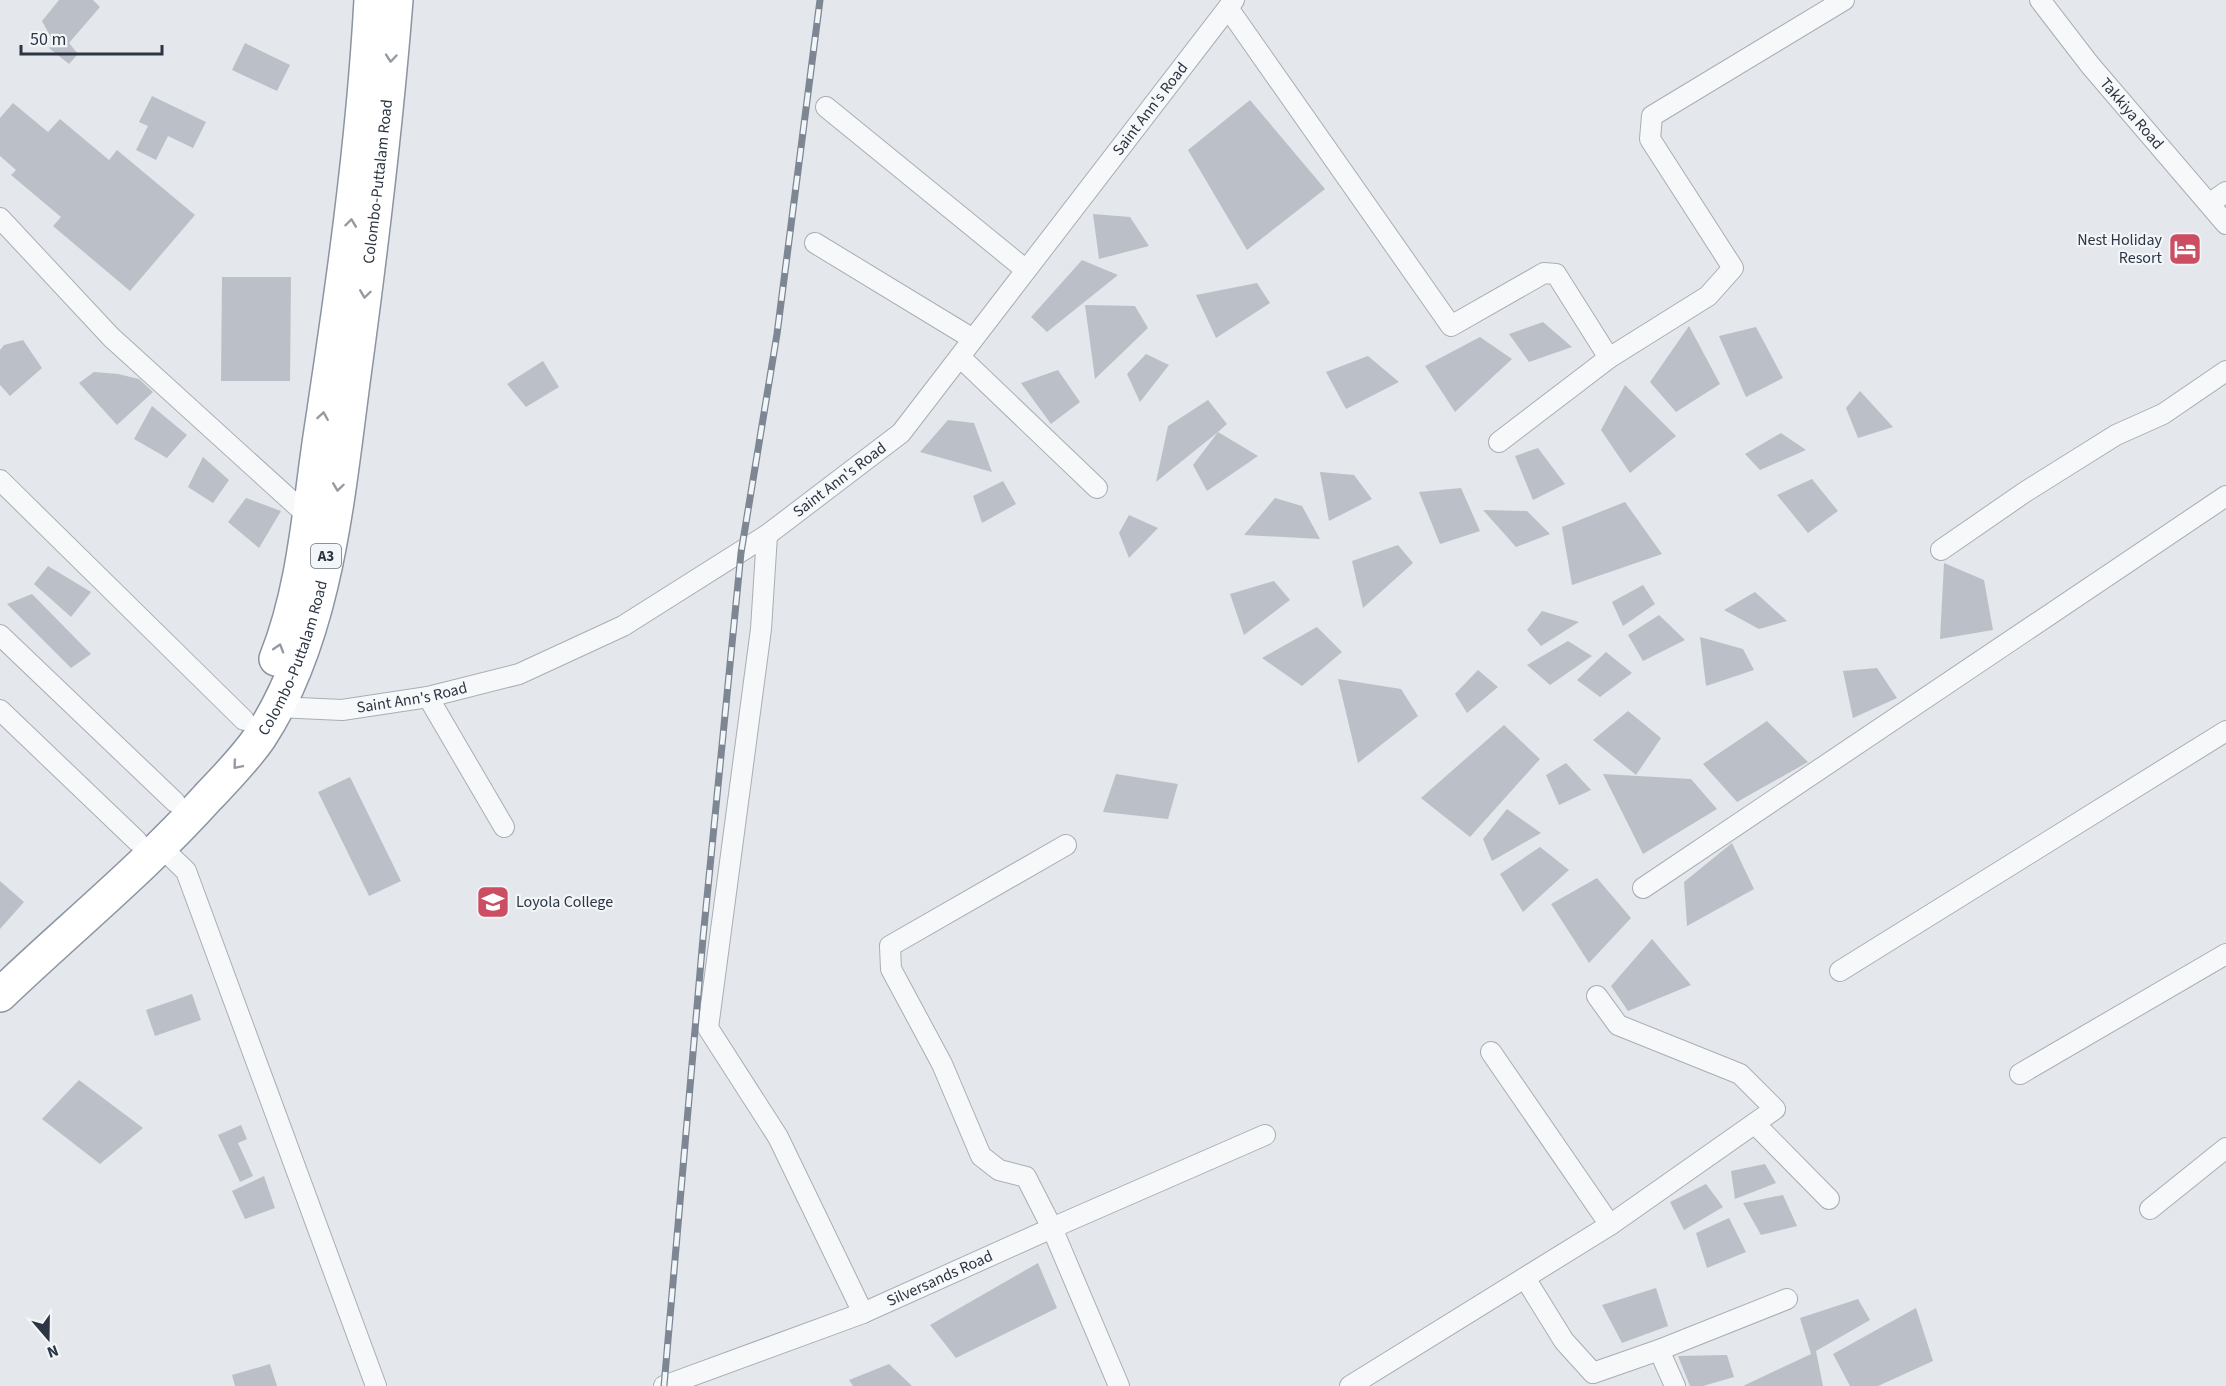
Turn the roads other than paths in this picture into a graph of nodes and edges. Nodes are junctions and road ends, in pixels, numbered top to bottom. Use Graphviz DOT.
graph roads {
  1 [pos="371,0"];
  2 [pos="396,0"];
  3 [pos="1844,0"];
  4 [pos="2040,0"];
  5 [pos="1231,4"];
  6 [pos="826,107"];
  7 [pos="2218,198"];
  8 [pos="0,218"];
  9 [pos="2226,224"];
  10 [pos="815,243"];
  11 [pos="1026,270"];
  12 [pos="973,339"];
  13 [pos="960,357"];
  14 [pos="1609,358"];
  15 [pos="2226,371"];
  16 [pos="1499,442"];
  17 [pos="0,480"];
  18 [pos="1097,488"];
  19 [pos="2226,496"];
  20 [pos="308,516"];
  21 [pos="767,535"];
  22 [pos="1941,550"];
  23 [pos="0,635"];
  24 [pos="428,697"];
  25 [pos="0,710"];
  26 [pos="259,710"];
  27 [pos="2226,731"];
  28 [pos="175,802"];
  29 [pos="504,827"];
  30 [pos="149,844"];
  31 [pos="1066,845"];
  32 [pos="1642,888"];
  33 [pos="2226,954"];
  34 [pos="1840,971"];
  35 [pos="0,979"];
  36 [pos="0,995"];
  37 [pos="1597,996"];
  38 [pos="1491,1052"];
  39 [pos="2020,1074"];
  40 [pos="1755,1124"];
  41 [pos="1265,1135"];
  42 [pos="2226,1148"];
  43 [pos="1829,1199"];
  44 [pos="2150,1209"];
  45 [pos="1610,1225"];
  46 [pos="1052,1228"];
  47 [pos="1525,1278"];
  48 [pos="1787,1299"];
  49 [pos="863,1313"];
  50 [pos="1659,1350"];
  51 [pos="376,1386"];
  52 [pos="664,1386"];
  53 [pos="1119,1386"];
  54 [pos="1350,1386"];
  55 [pos="1675,1386"];
  20 -- 1 [label="highway, Colombo-Puttalam Road / A3, one-way"];
  2 -- 26 [label="highway, Colombo-Puttalam Road / A3, one-way"];
  3 -- 14 [label="street"];
  4 -- 7 [label="street, Takkiya Road"];
  5 -- 11 [label="street, Saint Ann's Road"];
  5 -- 14 [label="street"];
  6 -- 11 [label="street"];
  7 -- 9 [label="street, Takkiya Road"];
  8 -- 20 [label="street"];
  10 -- 12 [label="street"];
  11 -- 12 [label="street, Saint Ann's Road"];
  12 -- 13 [label="street, Saint Ann's Road"];
  13 -- 18 [label="street"];
  13 -- 21 [label="street, Saint Ann's Road"];
  14 -- 16 [label="street"];
  15 -- 22 [label="street"];
  17 -- 26 [label="street"];
  19 -- 32 [label="street"];
  26 -- 20 [label="highway, Colombo-Puttalam Road / A3, one-way"];
  21 -- 24 [label="street, Saint Ann's Road"];
  21 -- 49 [label="street"];
  23 -- 28 [label="street"];
  24 -- 26 [label="street, Saint Ann's Road"];
  24 -- 29 [label="street"];
  25 -- 30 [label="street"];
  26 -- 28 [label="highway, Colombo-Puttalam Road / A3"];
  26 -- 30 [label="highway, Colombo-Puttalam Road / A3, one-way"];
  27 -- 34 [label="street"];
  28 -- 30 [label="highway, Colombo-Puttalam Road / A3"];
  30 -- 35 [label="highway, Colombo-Puttalam Road / A3"];
  30 -- 36 [label="highway, Colombo-Puttalam Road / A3"];
  30 -- 51 [label="street"];
  31 -- 46 [label="street"];
  33 -- 39 [label="street"];
  37 -- 40 [label="street"];
  38 -- 45 [label="street"];
  40 -- 43 [label="street"];
  40 -- 45 [label="street"];
  41 -- 46 [label="street, Silversands Road"];
  42 -- 44 [label="street"];
  45 -- 47 [label="street"];
  46 -- 49 [label="street, Silversands Road"];
  46 -- 53 [label="street"];
  47 -- 50 [label="street"];
  47 -- 54 [label="street"];
  48 -- 50 [label="street"];
  49 -- 52 [label="street, Silversands Road"];
  50 -- 55 [label="street"];
}
